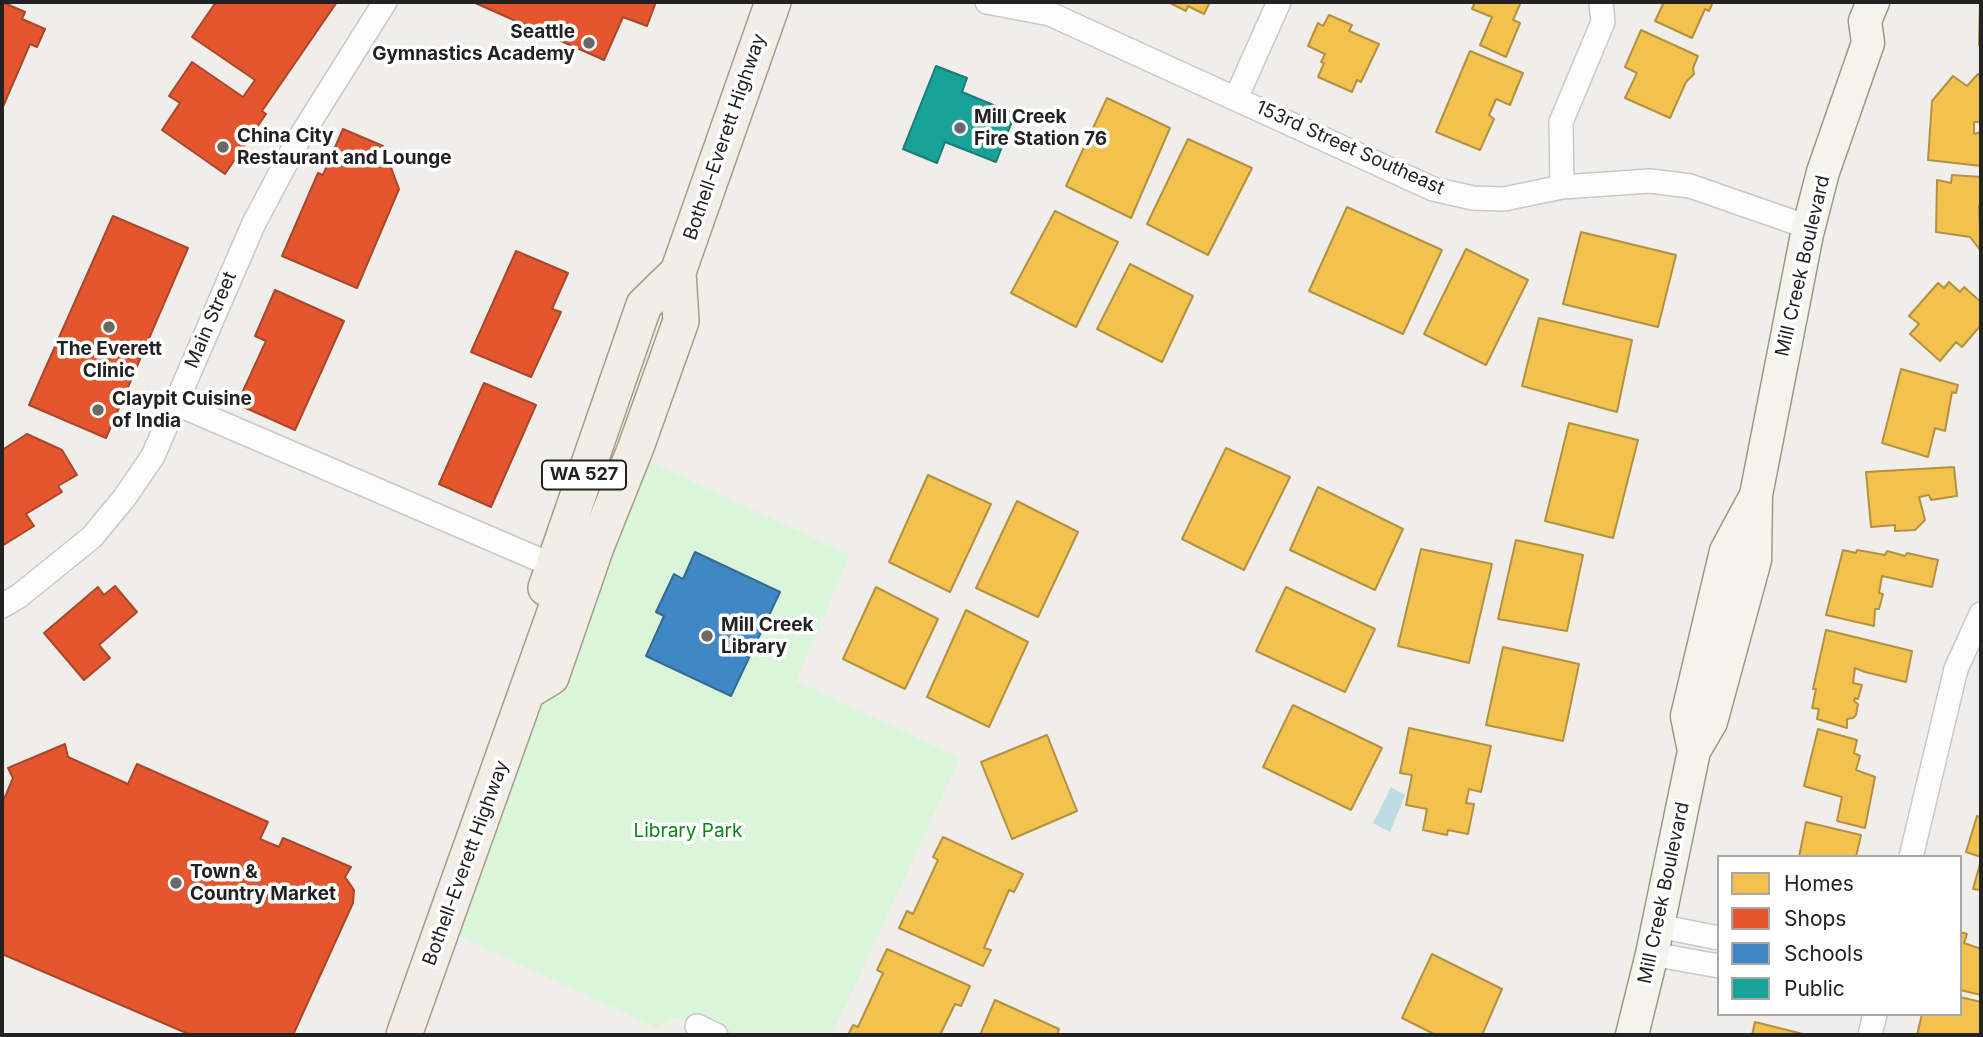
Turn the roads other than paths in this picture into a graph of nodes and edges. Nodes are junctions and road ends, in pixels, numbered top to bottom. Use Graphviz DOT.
graph roads {
  1 [pos="385,2"];
  2 [pos="773,2"];
  3 [pos="988,2"];
  4 [pos="1279,2"];
  5 [pos="1601,2"];
  6 [pos="1873,2"];
  7 [pos="1893,2"];
  8 [pos="1868,43"];
  9 [pos="1236,98"];
  10 [pos="1562,187"];
  11 [pos="1808,227"];
  12 [pos="678,272"];
  13 [pos="177,404"];
  14 [pos="554,566"];
  15 [pos="2,606"];
  16 [pos="1981,614"];
  17 [pos="528,691"];
  18 [pos="1911,855"];
  19 [pos="1717,939"];
  20 [pos="1655,940"];
  21 [pos="1717,965"];
  22 [pos="1875,1016"];
  23 [pos="404,1035"];
  24 [pos="1632,1035"];
  25 [pos="1870,1035"];
  1 -- 13 [label="street, Main Street"];
  2 -- 12 [label="main road, Bothell-Everett Highway / WA 527"];
  3 -- 9 [label="street, 153rd Street Southeast"];
  4 -- 9 [label="street"];
  5 -- 10 [label="street"];
  6 -- 8 [label="street, Mill Creek Boulevard"];
  7 -- 8 [label="street, Mill Creek Boulevard"];
  8 -- 11 [label="street, Mill Creek Boulevard"];
  9 -- 10 [label="street, 153rd Street Southeast"];
  10 -- 11 [label="street, 153rd Street Southeast"];
  11 -- 20 [label="street, Mill Creek Boulevard"];
  12 -- 14 [label="main road, Bothell-Everett Highway / WA 527"];
  12 -- 17 [label="main road, Bothell-Everett Highway / WA 527"];
  13 -- 14 [label="street"];
  13 -- 15 [label="street, Main Street"];
  14 -- 17 [label="main road, Bothell-Everett Highway / WA 527"];
  16 -- 18 [label="street"];
  17 -- 23 [label="main road, Bothell-Everett Highway / WA 527"];
  19 -- 20 [label="street"];
  20 -- 21 [label="street"];
  20 -- 24 [label="street, Mill Creek Boulevard"];
  22 -- 25 [label="street"];
}
